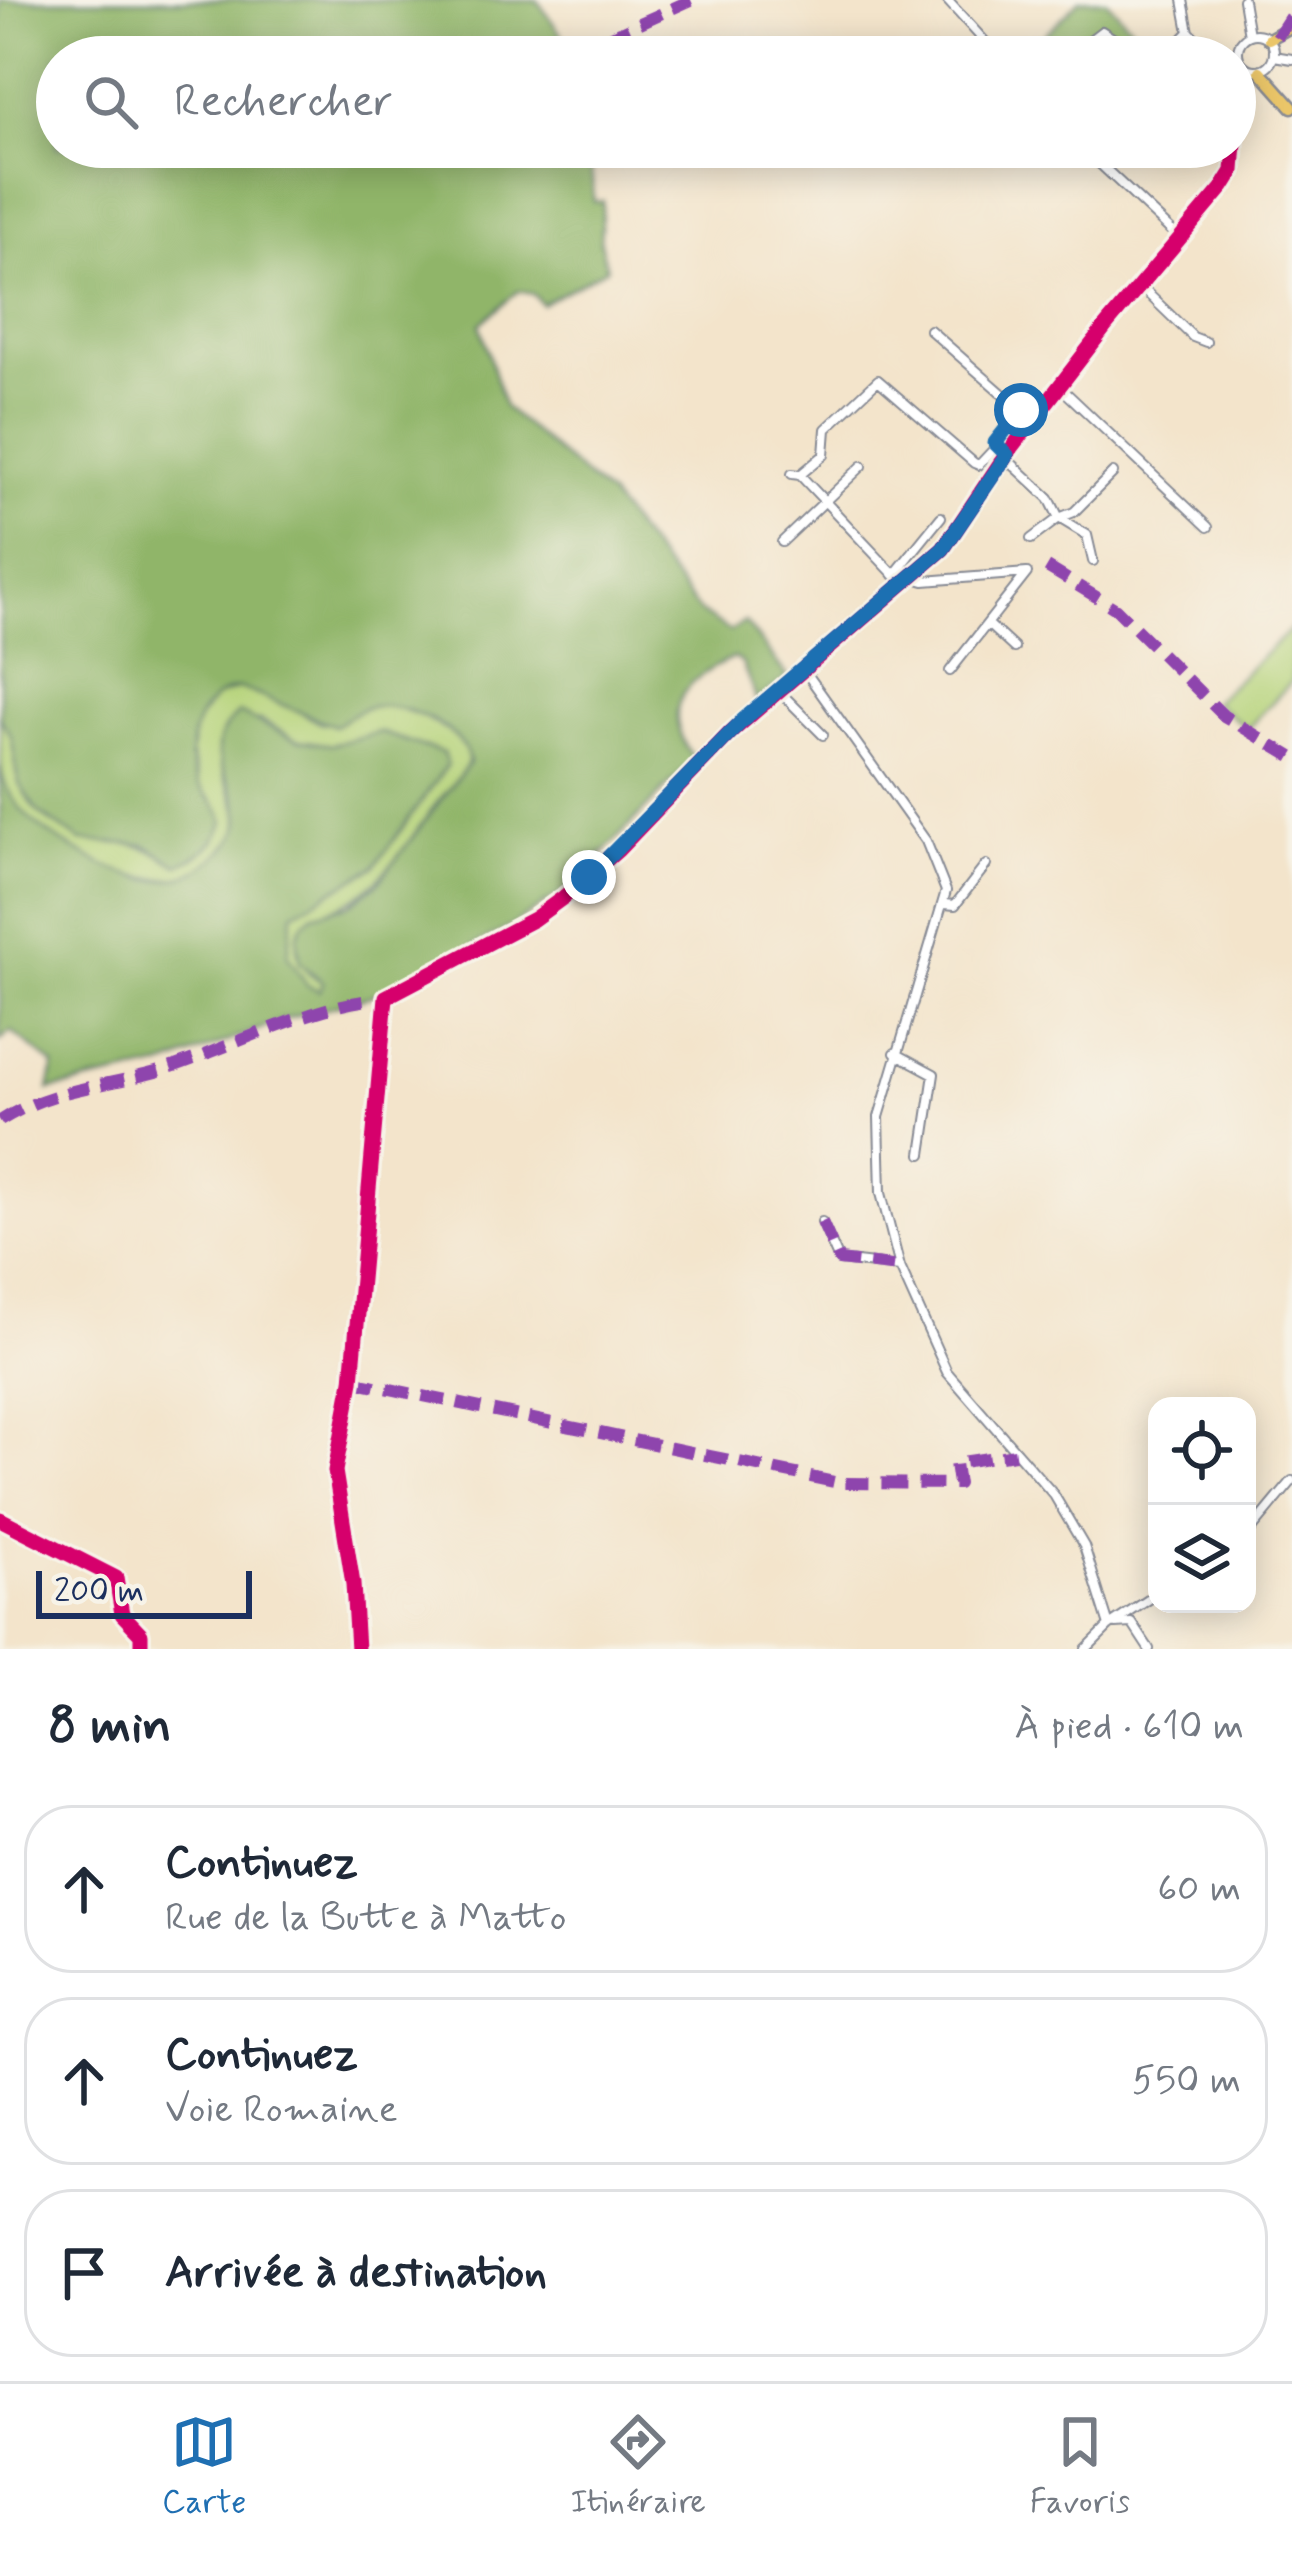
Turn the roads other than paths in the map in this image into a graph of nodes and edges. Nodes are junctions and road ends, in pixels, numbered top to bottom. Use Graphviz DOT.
graph roads {
  1 [pos="947,0"];
  2 [pos="1183,0"];
  3 [pos="1243,0"];
  4 [pos="1292,26"];
  5 [pos="1189,32"];
  6 [pos="1250,35"];
  7 [pos="980,36"];
  8 [pos="1185,36"];
  9 [pos="1193,36"];
  10 [pos="1255,36"];
  11 [pos="1256,36"];
  12 [pos="1269,39"];
  13 [pos="1274,56"];
  14 [pos="1292,59"];
  15 [pos="1256,69"];
  16 [pos="1260,70"];
  17 [pos="1292,107"];
  18 [pos="1104,168"];
  19 [pos="1233,168"];
  20 [pos="1179,238"];
  21 [pos="1140,286"];
  22 [pos="930,330"];
  23 [pos="1206,342"];
  24 [pos="1060,387"];
  25 [pos="995,448"];
  26 [pos="1007,455"];
  27 [pos="862,466"];
  28 [pos="1113,473"];
  29 [pos="823,502"];
  30 [pos="940,517"];
  31 [pos="1059,518"];
  32 [pos="1208,527"];
  33 [pos="1031,539"];
  34 [pos="782,542"];
  35 [pos="1093,561"];
  36 [pos="894,575"];
  37 [pos="906,580"];
  38 [pos="988,625"];
  39 [pos="1014,648"];
  40 [pos="950,670"];
  41 [pos="805,671"];
  42 [pos="779,691"];
  43 [pos="823,735"];
  44 [pos="986,865"];
  45 [pos="945,904"];
  46 [pos="896,1053"];
  47 [pos="922,1154"];
  48 [pos="822,1222"];
  49 [pos="900,1267"];
  50 [pos="1292,1481"];
  51 [pos="0,1519"];
  52 [pos="1256,1524"];
  53 [pos="1148,1600"];
  54 [pos="1108,1626"];
  55 [pos="141,1649"];
  56 [pos="357,1649"];
  57 [pos="1086,1649"];
  58 [pos="1149,1649"];
  1 -- 7 [label="street"];
  2 -- 5 [label="street"];
  3 -- 6 [label="street"];
  4 -- 12 [label="highway"];
  5 -- 8 [label="street"];
  5 -- 9 [label="street"];
  6 -- 10 [label="street"];
  11 -- 12 [label="street"];
  12 -- 13 [label="street"];
  13 -- 14 [label="street"];
  13 -- 16 [label="street"];
  15 -- 16 [label="street"];
  16 -- 17 [label="highway"];
  18 -- 20 [label="street"];
  19 -- 20 [label="street"];
  20 -- 21 [label="street"];
  21 -- 23 [label="street"];
  21 -- 24 [label="street"];
  22 -- 25 [label="street"];
  24 -- 26 [label="street"];
  24 -- 32 [label="street"];
  25 -- 26 [label="street"];
  25 -- 29 [label="street"];
  26 -- 31 [label="street"];
  26 -- 37 [label="street"];
  27 -- 29 [label="street"];
  28 -- 31 [label="street"];
  29 -- 34 [label="street"];
  29 -- 36 [label="street"];
  30 -- 36 [label="street"];
  31 -- 33 [label="street"];
  31 -- 35 [label="street"];
  36 -- 37 [label="street"];
  37 -- 38 [label="street"];
  37 -- 41 [label="street"];
  38 -- 39 [label="street"];
  38 -- 40 [label="street"];
  41 -- 42 [label="street"];
  41 -- 45 [label="street"];
  42 -- 43 [label="street"];
  42 -- 56 [label="street"];
  44 -- 45 [label="street"];
  45 -- 46 [label="street"];
  46 -- 47 [label="street"];
  46 -- 49 [label="street"];
  48 -- 49 [label="street"];
  49 -- 54 [label="street"];
  50 -- 52 [label="street"];
  51 -- 55 [label="street"];
  53 -- 54 [label="street"];
  54 -- 57 [label="street"];
  54 -- 58 [label="street"];
}
